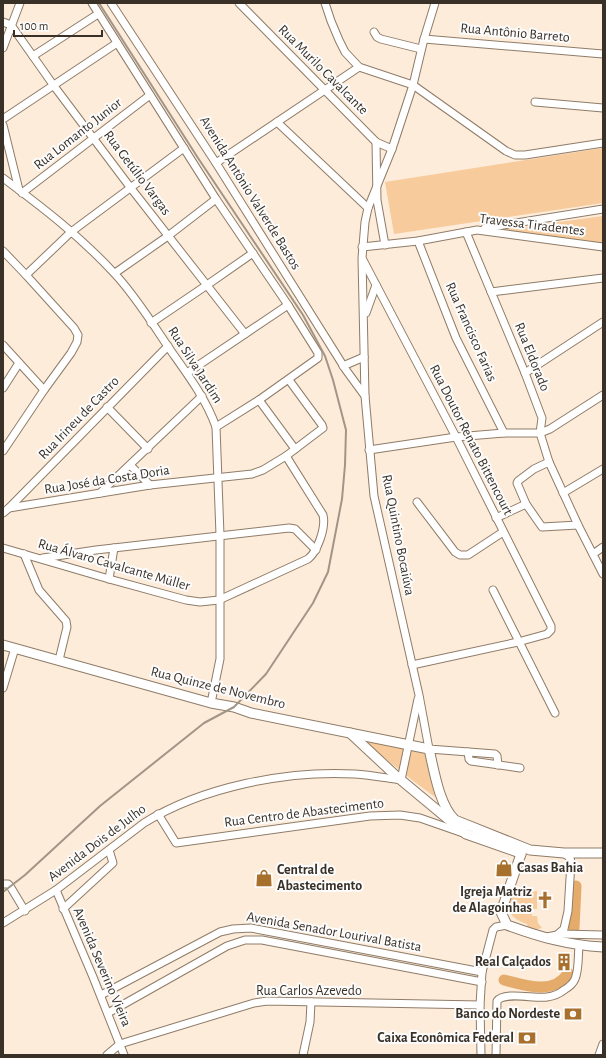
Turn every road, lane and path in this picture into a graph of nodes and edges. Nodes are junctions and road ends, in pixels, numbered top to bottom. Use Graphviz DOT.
graph roads {
  1 [pos="20,3"];
  2 [pos="92,3"];
  3 [pos="111,3"];
  4 [pos="239,3"];
  5 [pos="325,3"];
  6 [pos="435,3"];
  7 [pos="98,14"];
  8 [pos="3,22"];
  9 [pos="12,26"];
  10 [pos="374,32"];
  11 [pos="424,39"];
  12 [pos="117,43"];
  13 [pos="3,48"];
  14 [pos="421,49"];
  15 [pos="603,54"];
  16 [pos="33,56"];
  17 [pos="359,67"];
  18 [pos="413,85"];
  19 [pos="54,86"];
  20 [pos="324,91"];
  21 [pos="150,95"];
  22 [pos="535,102"];
  23 [pos="603,108"];
  24 [pos="3,119"];
  25 [pos="277,122"];
  26 [pos="3,125"];
  27 [pos="93,138"];
  28 [pos="376,142"];
  29 [pos="603,143"];
  30 [pos="184,148"];
  31 [pos="392,150"];
  32 [pos="216,163"];
  33 [pos="3,178"];
  34 [pos="130,187"];
  35 [pos="377,189"];
  36 [pos="20,191"];
  37 [pos="216,198"];
  38 [pos="368,208"];
  39 [pos="603,209"];
  40 [pos="477,230"];
  41 [pos="71,232"];
  42 [pos="466,232"];
  43 [pos="168,236"];
  44 [pos="418,241"];
  45 [pos="385,246"];
  46 [pos="362,247"];
  47 [pos="603,247"];
  48 [pos="3,251"];
  49 [pos="253,253"];
  50 [pos="362,258"];
  51 [pos="115,273"];
  52 [pos="26,275"];
  53 [pos="603,278"];
  54 [pos="376,285"];
  55 [pos="207,286"];
  56 [pos="491,292"];
  57 [pos="288,305"];
  58 [pos="364,317"];
  59 [pos="151,322"];
  60 [pos="603,322"];
  61 [pos="245,334"];
  62 [pos="3,345"];
  63 [pos="168,346"];
  64 [pos="364,356"];
  65 [pos="19,364"];
  66 [pos="344,366"];
  67 [pos="187,373"];
  68 [pos="525,373"];
  69 [pos="289,380"];
  70 [pos="3,388"];
  71 [pos="44,390"];
  72 [pos="603,395"];
  73 [pos="202,396"];
  74 [pos="365,396"];
  75 [pos="259,400"];
  76 [pos="107,407"];
  77 [pos="216,427"];
  78 [pos="504,433"];
  79 [pos="540,433"];
  80 [pos="456,437"];
  81 [pos="148,449"];
  82 [pos="294,449"];
  83 [pos="369,450"];
  84 [pos="3,451"];
  85 [pos="286,456"];
  86 [pos="549,462"];
  87 [pos="130,465"];
  88 [pos="603,470"];
  89 [pos="218,477"];
  90 [pos="150,485"];
  91 [pos="100,493"];
  92 [pos="563,493"];
  93 [pos="417,502"];
  94 [pos="526,504"];
  95 [pos="9,508"];
  96 [pos="3,514"];
  97 [pos="496,518"];
  98 [pos="578,525"];
  99 [pos="503,532"];
  100 [pos="220,535"];
  101 [pos="603,547"];
  102 [pos="3,548"];
  103 [pos="114,548"];
  104 [pos="316,550"];
  105 [pos="24,554"];
  106 [pos="593,554"];
  107 [pos="41,558"];
  108 [pos="603,574"];
  109 [pos="109,579"];
  110 [pos="492,590"];
  111 [pos="219,600"];
  112 [pos="518,642"];
  113 [pos="3,644"];
  114 [pos="16,648"];
  115 [pos="59,660"];
  116 [pos="412,665"];
  117 [pos="3,688"];
  118 [pos="419,695"];
  119 [pos="211,703"];
  120 [pos="555,713"];
  121 [pos="350,732"];
  122 [pos="409,744"];
  123 [pos="429,749"];
  124 [pos="468,752"];
  125 [pos="498,765"];
  126 [pos="520,768"];
  127 [pos="401,780"];
  128 [pos="441,794"];
  129 [pos="419,795"];
  130 [pos="158,814"];
  131 [pos="454,822"];
  132 [pos="466,834"];
  133 [pos="109,850"];
  134 [pos="530,850"];
  135 [pos="564,853"];
  136 [pos="603,853"];
  137 [pos="521,854"];
  138 [pos="3,884"];
  139 [pos="56,890"];
  140 [pos="63,909"];
  141 [pos="25,911"];
  142 [pos="3,924"];
  143 [pos="507,925"];
  144 [pos="560,934"];
  145 [pos="603,935"];
  146 [pos="543,938"];
  147 [pos="579,946"];
  148 [pos="603,947"];
  149 [pos="482,972"];
  150 [pos="482,982"];
  151 [pos="101,995"];
  152 [pos="311,1002"];
  153 [pos="480,1005"];
  154 [pos="108,1013"];
  155 [pos="120,1044"];
  156 [pos="603,1044"];
  157 [pos="107,1055"];
  158 [pos="124,1055"];
  159 [pos="303,1055"];
  160 [pos="481,1055"];
  161 [pos="496,1055"];
  162 [pos="599,1055"];
  1 -- 9 [label="street"];
  2 -- 7 [label="street, Avenida Antônio Valverde Bastos"];
  3 -- 32 [label="street, Avenida Antônio Valverde Bastos"];
  4 -- 20 [label="street, Rua Murilo Cavalcante"];
  5 -- 17 [label="street"];
  6 -- 11 [label="street, Rua Quintino Bocaiúva"];
  7 -- 12 [label="street, Avenida Antônio Valverde Bastos"];
  7 -- 16 [label="street"];
  8 -- 9 [label="street"];
  9 -- 13 [label="street"];
  9 -- 16 [label="street, Rua Getúlio Vargas"];
  10 -- 14 [label="street"];
  11 -- 14 [label="street, Rua Quintino Bocaiúva"];
  11 -- 15 [label="street, Rua Antônio Barreto"];
  12 -- 19 [label="street"];
  12 -- 21 [label="street, Avenida Antônio Valverde Bastos"];
  14 -- 18 [label="street, Rua Quintino Bocaiúva"];
  16 -- 19 [label="street, Rua Getúlio Vargas"];
  17 -- 18 [label="street"];
  17 -- 20 [label="street"];
  18 -- 29 [label="street"];
  18 -- 31 [label="street, Rua Quintino Bocaiúva"];
  19 -- 24 [label="street"];
  19 -- 27 [label="street, Rua Getúlio Vargas"];
  20 -- 25 [label="street"];
  20 -- 28 [label="street, Rua Murilo Cavalcante"];
  21 -- 27 [label="street, Rua Lomanto Junior"];
  21 -- 30 [label="street, Avenida Antônio Valverde Bastos"];
  22 -- 23 [label="street"];
  25 -- 32 [label="street"];
  25 -- 38 [label="street"];
  26 -- 36 [label="street"];
  27 -- 34 [label="street, Rua Getúlio Vargas"];
  27 -- 36 [label="street, Rua Lomanto Junior"];
  28 -- 31 [label="street, Rua Murilo Cavalcante"];
  28 -- 35 [label="street"];
  30 -- 34 [label="street"];
  30 -- 37 [label="street, Avenida Antônio Valverde Bastos"];
  31 -- 35 [label="street, Rua Quintino Bocaiúva"];
  32 -- 66 [label="street, Avenida Antônio Valverde Bastos"];
  33 -- 36 [label="street, Rua Silva Jardim"];
  34 -- 41 [label="street"];
  34 -- 43 [label="street, Rua Getúlio Vargas"];
  35 -- 38 [label="street, Rua Quintino Bocaiúva"];
  35 -- 45 [label="street"];
  36 -- 41 [label="street, Rua Silva Jardim"];
  37 -- 43 [label="street"];
  37 -- 49 [label="street, Avenida Antônio Valverde Bastos"];
  38 -- 46 [label="street, Rua Quintino Bocaiúva"];
  39 -- 40 [label="street"];
  40 -- 42 [label="street, Travessa Tiradentes"];
  40 -- 47 [label="street, Travessa Tiradentes"];
  41 -- 51 [label="street, Rua Silva Jardim"];
  41 -- 52 [label="street"];
  42 -- 44 [label="street, Travessa Tiradentes"];
  42 -- 56 [label="street, Rua Eldorado"];
  43 -- 51 [label="street"];
  43 -- 55 [label="street, Rua Getúlio Vargas"];
  44 -- 45 [label="street, Travessa Tiradentes"];
  44 -- 78 [label="street, Rua Francisco Farias"];
  45 -- 46 [label="street, Travessa Tiradentes"];
  46 -- 50 [label="street, Rua Quintino Bocaiúva"];
  48 -- 52 [label="street"];
  49 -- 55 [label="street"];
  49 -- 57 [label="street, Avenida Antônio Valverde Bastos"];
  50 -- 54 [label="street, Rua Doutor Renato Bittencourt"];
  50 -- 58 [label="street, Rua Quintino Bocaiúva"];
  51 -- 59 [label="street, Rua Silva Jardim"];
  52 -- 71 [label="street"];
  53 -- 56 [label="street"];
  54 -- 58 [label="street"];
  54 -- 80 [label="street, Rua Doutor Renato Bittencourt"];
  55 -- 59 [label="street"];
  55 -- 61 [label="street, Rua Getúlio Vargas"];
  56 -- 68 [label="street, Rua Eldorado"];
  57 -- 61 [label="street"];
  57 -- 69 [label="street, Avenida Antônio Valverde Bastos"];
  58 -- 64 [label="street, Rua Quintino Bocaiúva"];
  59 -- 63 [label="street, Rua Silva Jardim"];
  60 -- 68 [label="street"];
  61 -- 67 [label="street"];
  62 -- 65 [label="street"];
  63 -- 67 [label="street, Rua Silva Jardim"];
  63 -- 76 [label="street, Rua Irineu de Castro"];
  64 -- 66 [label="street"];
  64 -- 74 [label="street, Rua Quintino Bocaiúva"];
  65 -- 70 [label="street"];
  65 -- 71 [label="street"];
  66 -- 74 [label="street, Avenida Antônio Valverde Bastos"];
  67 -- 73 [label="street, Rua Silva Jardim"];
  68 -- 79 [label="street, Rua Eldorado"];
  69 -- 75 [label="street"];
  69 -- 82 [label="street, Rua José da Costa Doria"];
  71 -- 84 [label="street"];
  72 -- 79 [label="street"];
  73 -- 77 [label="street, Rua Silva Jardim"];
  73 -- 81 [label="street"];
  74 -- 83 [label="street, Rua Quintino Bocaiúva"];
  75 -- 77 [label="street"];
  75 -- 82 [label="street"];
  76 -- 81 [label="street"];
  76 -- 95 [label="street, Rua Irineu de Castro"];
  77 -- 89 [label="street, Rua Silva Jardim"];
  78 -- 79 [label="street"];
  78 -- 80 [label="street"];
  79 -- 86 [label="street"];
  80 -- 83 [label="street"];
  80 -- 97 [label="street, Rua Doutor Renato Bittencourt"];
  81 -- 87 [label="street"];
  82 -- 85 [label="street, Rua José da Costa Doria"];
  83 -- 116 [label="street, Rua Quintino Bocaiúva"];
  85 -- 89 [label="street, Rua José da Costa Doria"];
  85 -- 104 [label="street"];
  86 -- 92 [label="street"];
  86 -- 94 [label="street, Rua Doutor Renato Bittencourt"];
  87 -- 90 [label="street"];
  87 -- 91 [label="street"];
  88 -- 92 [label="street"];
  89 -- 90 [label="street, Rua José da Costa Doria"];
  89 -- 100 [label="street, Rua Silva Jardim"];
  90 -- 91 [label="street, Rua José da Costa Doria"];
  91 -- 95 [label="street, Rua José da Costa Doria"];
  92 -- 98 [label="street"];
  93 -- 99 [label="street"];
  94 -- 97 [label="street"];
  94 -- 98 [label="street, Rua Doutor Renato Bittencourt"];
  95 -- 96 [label="street"];
  97 -- 99 [label="street, Rua Doutor Renato Bittencourt"];
  98 -- 106 [label="street"];
  99 -- 112 [label="street, Rua Doutor Renato Bittencourt"];
  100 -- 103 [label="street"];
  100 -- 104 [label="street"];
  100 -- 111 [label="street, Rua Silva Jardim"];
  101 -- 106 [label="street"];
  102 -- 105 [label="street, Rua Álvaro Cavalcante Müller"];
  103 -- 107 [label="street"];
  103 -- 109 [label="street"];
  104 -- 111 [label="street, Rua Álvaro Cavalcante Müller"];
  105 -- 107 [label="street, Rua Álvaro Cavalcante Müller"];
  105 -- 115 [label="street"];
  106 -- 108 [label="street"];
  107 -- 109 [label="street, Rua Álvaro Cavalcante Müller"];
  109 -- 111 [label="street, Rua Álvaro Cavalcante Müller"];
  110 -- 112 [label="street"];
  111 -- 119 [label="street, Rua Silva Jardim"];
  112 -- 116 [label="street"];
  112 -- 120 [label="street"];
  113 -- 114 [label="main road, Rua Quinze de Novembro"];
  114 -- 115 [label="main road, Rua Quinze de Novembro"];
  114 -- 117 [label="street"];
  115 -- 119 [label="main road, Rua Quinze de Novembro"];
  116 -- 118 [label="street, Rua Quintino Bocaiúva"];
  118 -- 122 [label="street"];
  118 -- 123 [label="street, Rua Quintino Bocaiúva"];
  119 -- 121 [label="main road, Rua Quinze de Novembro"];
  121 -- 122 [label="main road, Rua Quinze de Novembro"];
  121 -- 127 [label="main road"];
  122 -- 123 [label="main road, Rua Quinze de Novembro"];
  122 -- 127 [label="street"];
  123 -- 124 [label="street"];
  123 -- 128 [label="main road, Rua Quintino Bocaiúva"];
  124 -- 125 [label="street"];
  124 -- 125 [label="street"];
  125 -- 126 [label="street"];
  127 -- 129 [label="main road"];
  127 -- 130 [label="street, Avenida Dois de Julho"];
  128 -- 129 [label="main road"];
  128 -- 131 [label="main road, Rua Quintino Bocaiúva"];
  129 -- 131 [label="main road"];
  130 -- 132 [label="street, Rua Centro de Abastecimento"];
  130 -- 133 [label="street, Avenida Dois de Julho"];
  131 -- 132 [label="main road"];
  131 -- 134 [label="main road"];
  132 -- 137 [label="main road"];
  133 -- 139 [label="street, Avenida Dois de Julho"];
  133 -- 140 [label="street"];
  134 -- 135 [label="main road"];
  134 -- 137 [label="main road"];
  135 -- 136 [label="main road"];
  135 -- 144 [label="street"];
  137 -- 143 [label="main road"];
  138 -- 141 [label="street"];
  139 -- 140 [label="street, Avenida Severino Vieira"];
  139 -- 141 [label="street, Avenida Dois de Julho"];
  140 -- 151 [label="street, Avenida Severino Vieira"];
  141 -- 142 [label="street, Avenida Dois de Julho"];
  143 -- 146 [label="main road"];
  143 -- 149 [label="street"];
  144 -- 145 [label="street"];
  144 -- 146 [label="street"];
  146 -- 147 [label="main road"];
  147 -- 148 [label="main road"];
  147 -- 161 [label="street"];
  149 -- 150 [label="street"];
  149 -- 151 [label="street, Avenida Senador Lourival Batista"];
  150 -- 153 [label="street"];
  150 -- 154 [label="street, Avenida Senador Lourival Batista"];
  151 -- 154 [label="street, Avenida Severino Vieira"];
  152 -- 153 [label="street, Rua Carlos Azevedo"];
  152 -- 155 [label="street, Rua Carlos Azevedo"];
  152 -- 159 [label="street"];
  153 -- 160 [label="street"];
  154 -- 155 [label="street, Avenida Severino Vieira"];
  155 -- 157 [label="street"];
  155 -- 158 [label="street, Avenida Severino Vieira"];
  156 -- 162 [label="street"];
}
